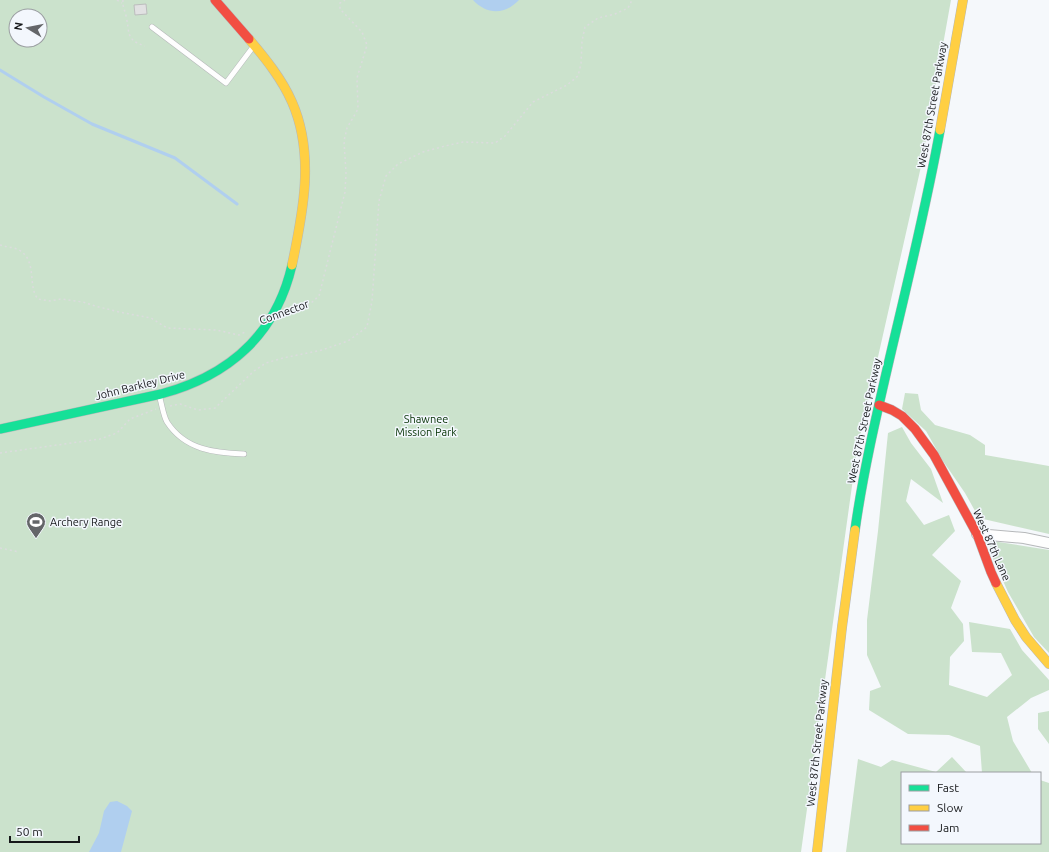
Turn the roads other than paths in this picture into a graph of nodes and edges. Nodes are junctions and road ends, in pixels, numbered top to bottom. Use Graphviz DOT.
graph roads {
  1 [pos="215,0"];
  2 [pos="963,0"];
  3 [pos="152,27"];
  4 [pos="254,45"];
  5 [pos="159,394"];
  6 [pos="879,405"];
  7 [pos="0,429"];
  8 [pos="244,454"];
  9 [pos="977,534"];
  10 [pos="1049,543"];
  11 [pos="1049,664"];
  12 [pos="817,852"];
  1 -- 4 [label="street, John Barkley Drive"];
  2 -- 6 [label="street, West 87th Street Parkway"];
  3 -- 4 [label="lane"];
  4 -- 5 [label="street, John Barkley Drive"];
  5 -- 7 [label="street, John Barkley Drive"];
  5 -- 8 [label="lane"];
  6 -- 9 [label="street, West 87th Lane"];
  6 -- 12 [label="street, West 87th Street Parkway"];
  9 -- 10 [label="street"];
  9 -- 11 [label="street, West 87th Lane"];
}
